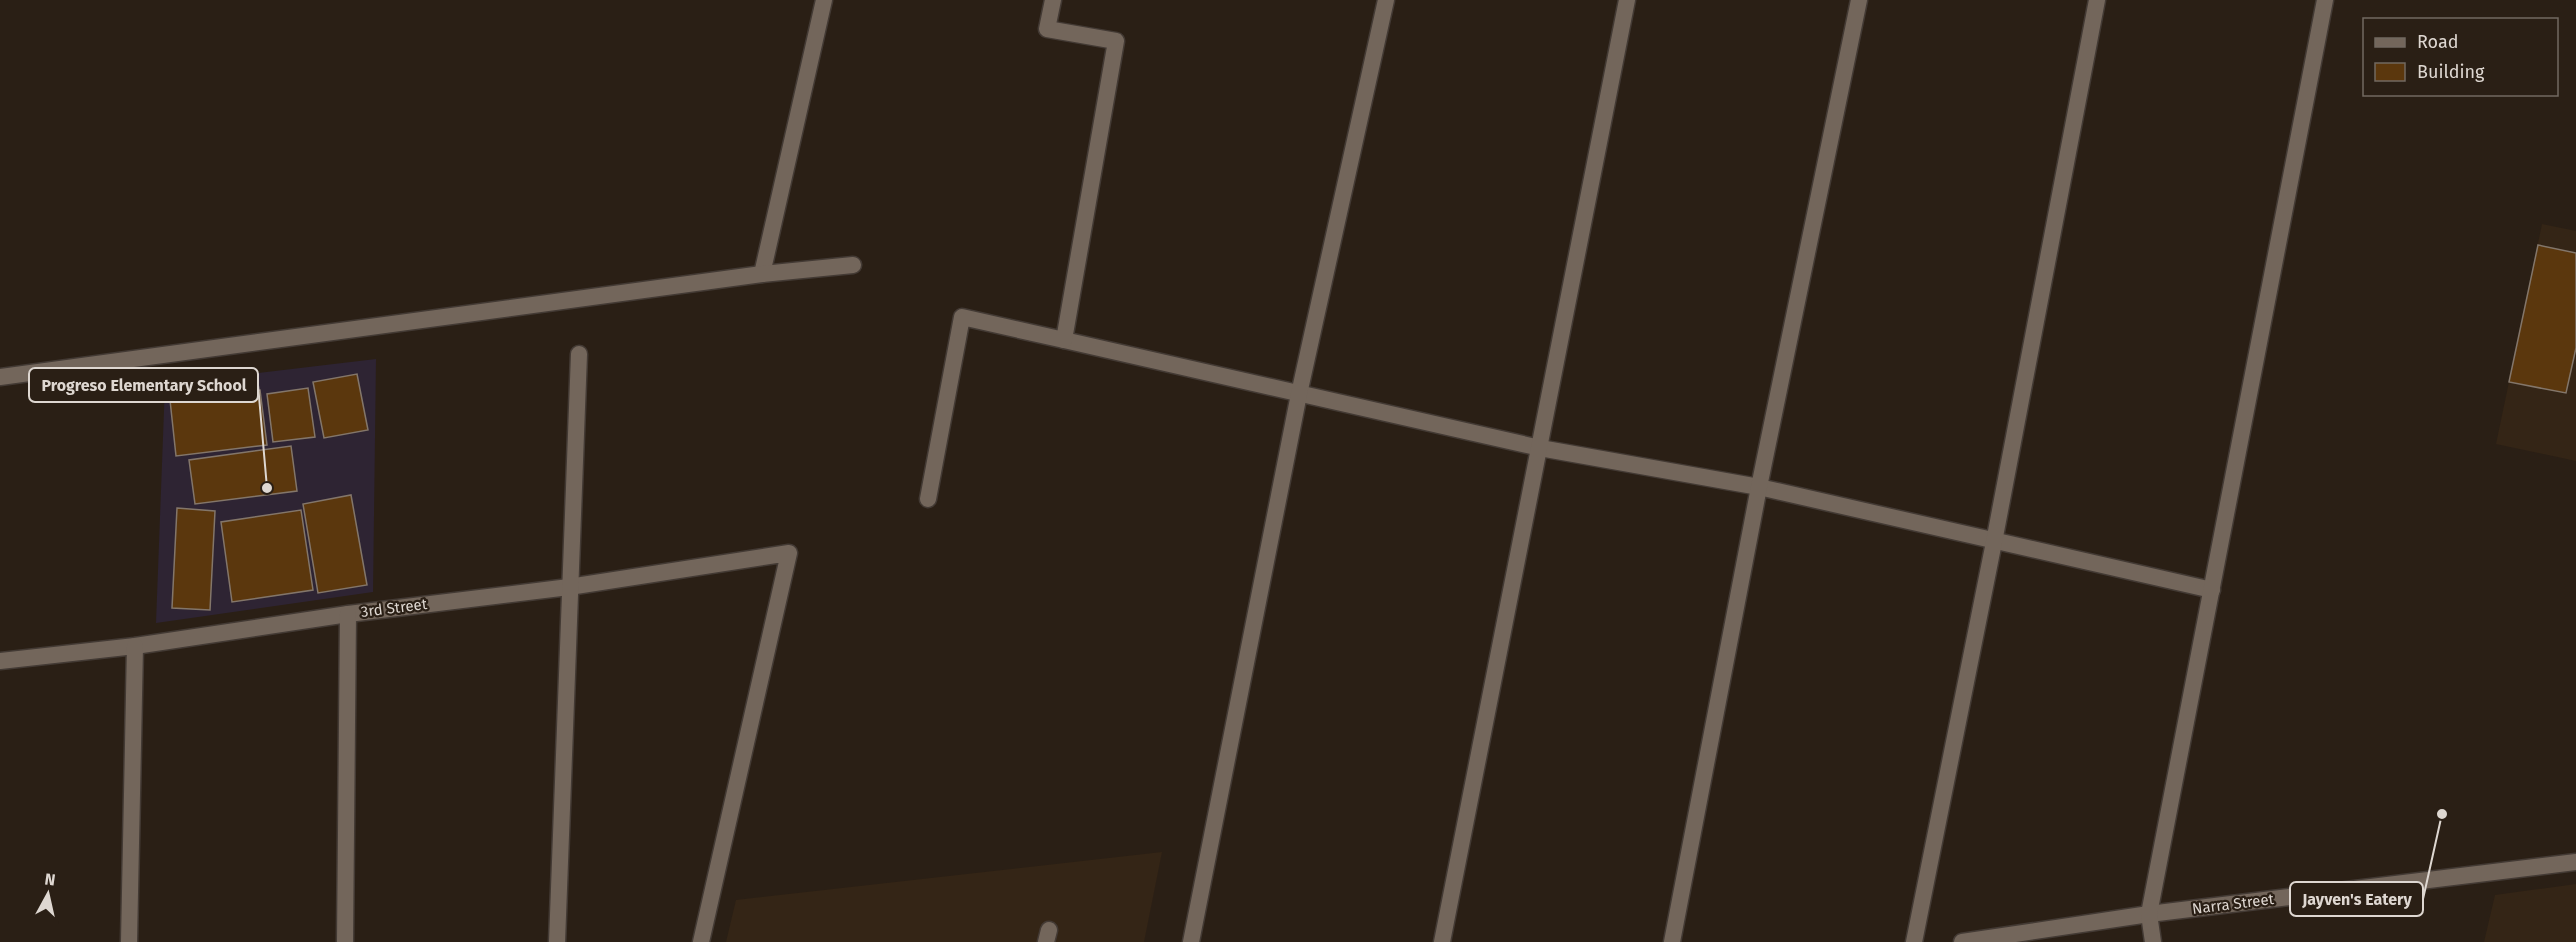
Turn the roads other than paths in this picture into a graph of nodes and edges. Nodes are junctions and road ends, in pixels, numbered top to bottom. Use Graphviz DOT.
graph roads {
  1 [pos="824,0"];
  2 [pos="1053,0"];
  3 [pos="1386,0"];
  4 [pos="1627,0"];
  5 [pos="1859,0"];
  6 [pos="2097,0"];
  7 [pos="2325,0"];
  8 [pos="853,265"];
  9 [pos="762,274"];
  10 [pos="1064,340"];
  11 [pos="579,354"];
  12 [pos="0,377"];
  13 [pos="1299,394"];
  14 [pos="1540,448"];
  15 [pos="1758,488"];
  16 [pos="928,499"];
  17 [pos="1994,542"];
  18 [pos="569,587"];
  19 [pos="2212,590"];
  20 [pos="348,614"];
  21 [pos="135,646"];
  22 [pos="0,661"];
  23 [pos="2576,862"];
  24 [pos="2149,914"];
  25 [pos="129,942"];
  26 [pos="345,942"];
  27 [pos="556,942"];
  28 [pos="701,942"];
  29 [pos="1191,942"];
  30 [pos="1442,942"];
  31 [pos="1672,942"];
  32 [pos="1914,942"];
  33 [pos="1962,942"];
  34 [pos="2153,942"];
  1 -- 9 [label="street"];
  2 -- 10 [label="street"];
  3 -- 13 [label="street"];
  4 -- 14 [label="street"];
  5 -- 15 [label="street"];
  6 -- 17 [label="street"];
  7 -- 19 [label="street"];
  8 -- 9 [label="street"];
  9 -- 12 [label="street"];
  10 -- 13 [label="street"];
  10 -- 16 [label="street"];
  11 -- 18 [label="street"];
  13 -- 14 [label="street"];
  13 -- 29 [label="street"];
  14 -- 15 [label="street"];
  14 -- 30 [label="street"];
  15 -- 17 [label="street"];
  15 -- 31 [label="street"];
  17 -- 19 [label="street"];
  17 -- 32 [label="street"];
  18 -- 20 [label="street, 3rd Street"];
  18 -- 27 [label="street"];
  18 -- 28 [label="street, 3rd Street"];
  19 -- 24 [label="street"];
  20 -- 21 [label="street, 3rd Street"];
  20 -- 26 [label="street"];
  21 -- 22 [label="street, 3rd Street"];
  21 -- 25 [label="street"];
  23 -- 24 [label="street, Narra Street"];
  24 -- 33 [label="street, Narra Street"];
  24 -- 34 [label="street"];
}
